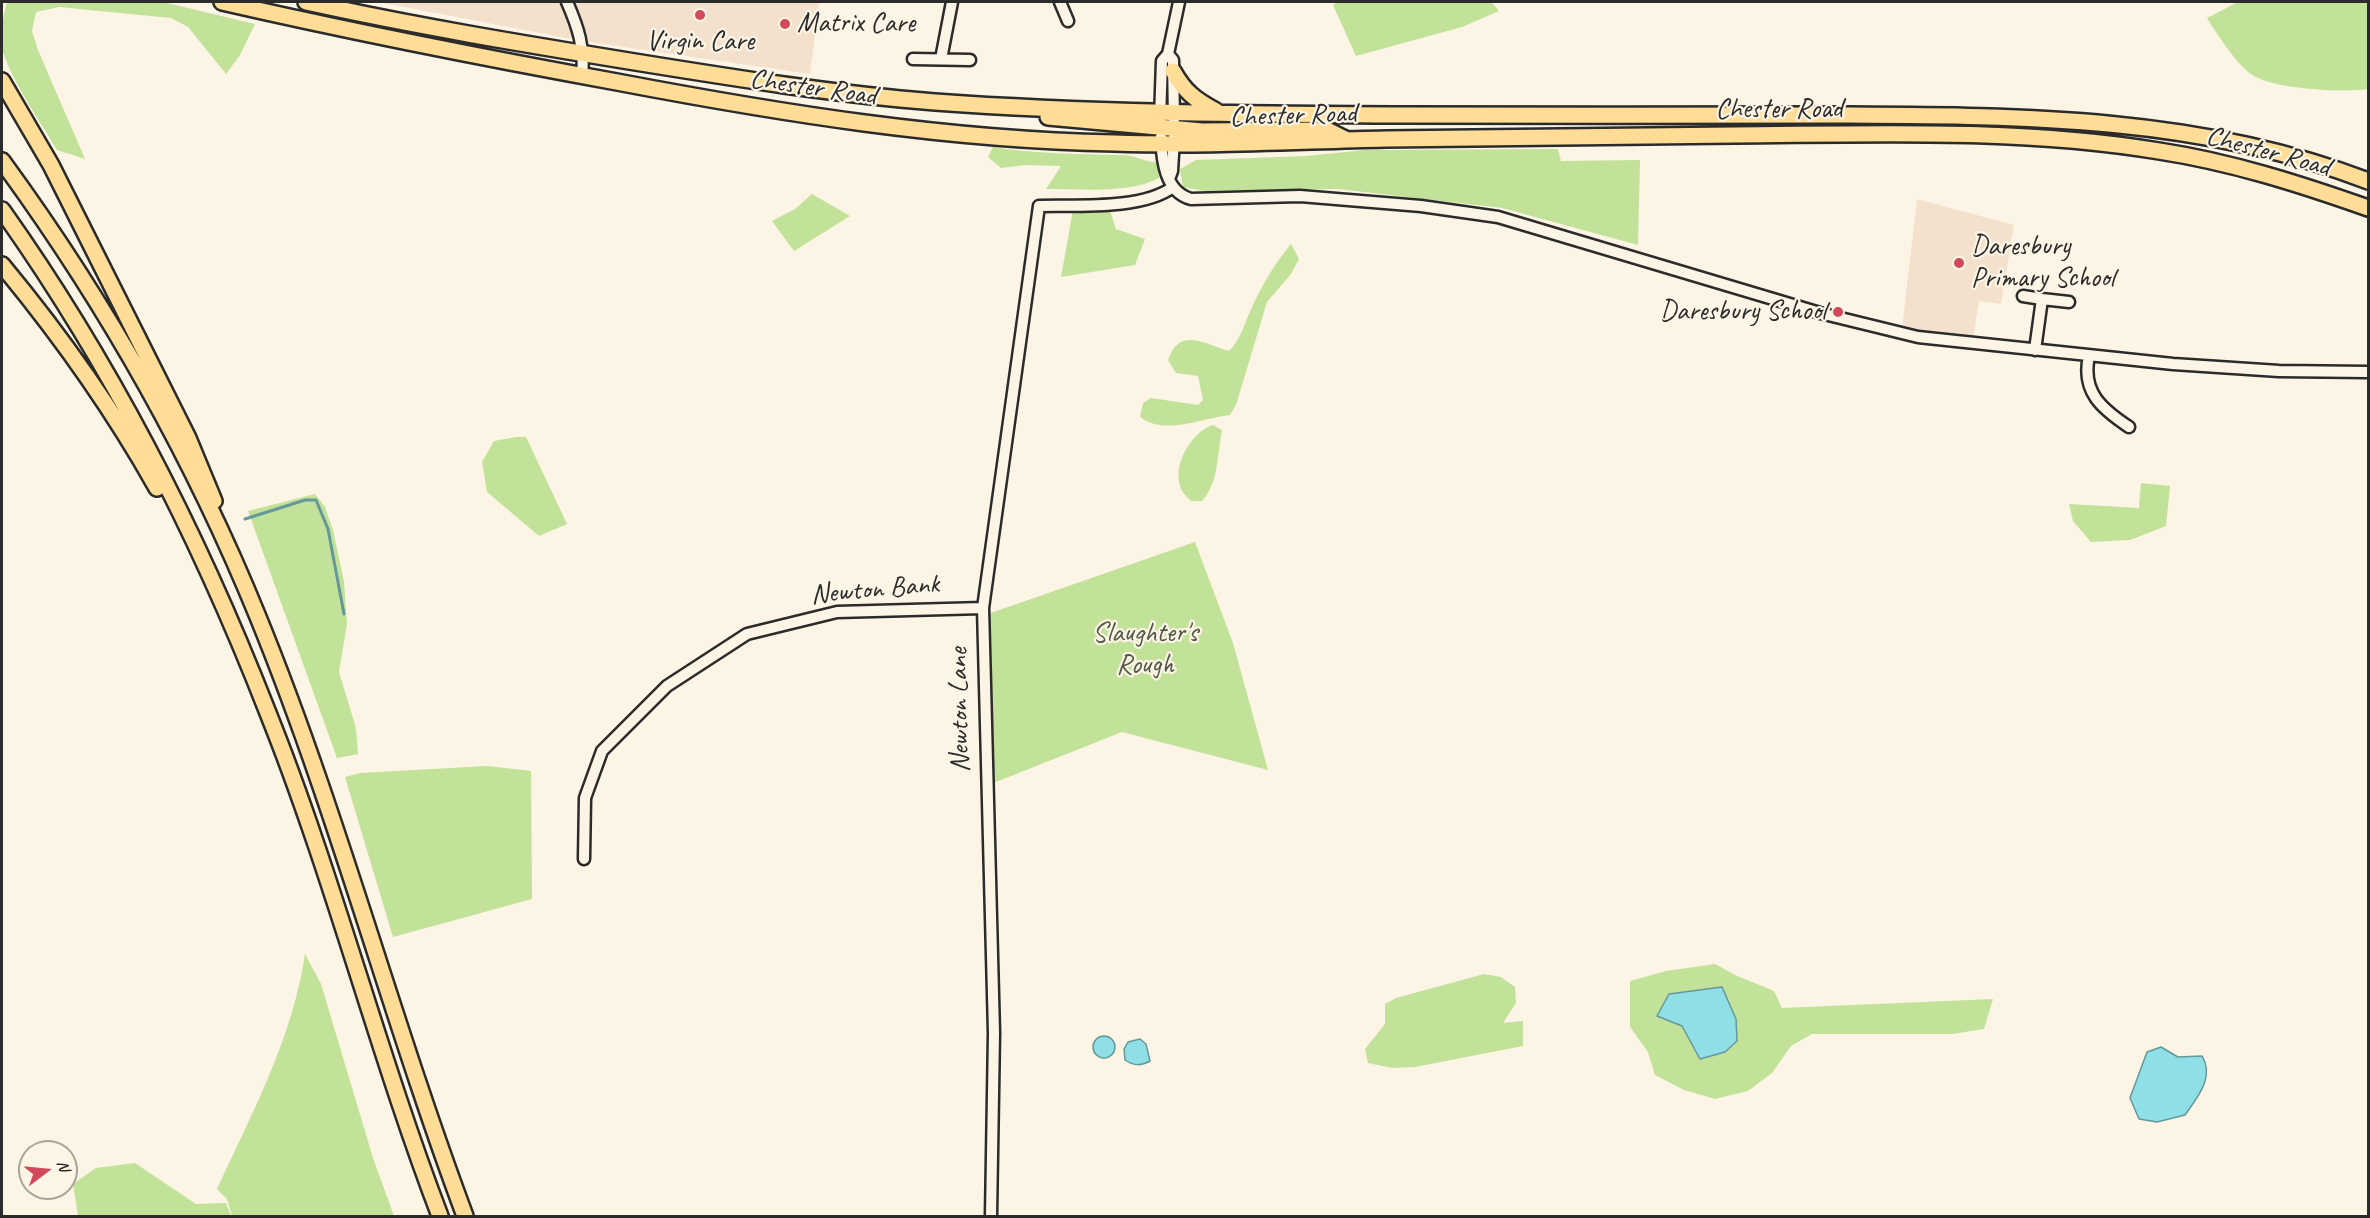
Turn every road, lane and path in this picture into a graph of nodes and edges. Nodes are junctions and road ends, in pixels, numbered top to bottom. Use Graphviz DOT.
graph roads {
  1 [pos="222,2"];
  2 [pos="306,2"];
  3 [pos="567,2"];
  4 [pos="952,2"];
  5 [pos="1060,2"];
  6 [pos="1179,2"];
  7 [pos="1068,21"];
  8 [pos="584,54"];
  9 [pos="1168,54"];
  10 [pos="913,58"];
  11 [pos="941,59"];
  12 [pos="970,60"];
  13 [pos="1173,71"];
  14 [pos="582,76"];
  15 [pos="2,81"];
  16 [pos="1218,112"];
  17 [pos="1167,119"];
  18 [pos="1348,140"];
  19 [pos="1167,144"];
  20 [pos="2,161"];
  21 [pos="2368,181"];
  22 [pos="1171,183"];
  23 [pos="2368,208"];
  24 [pos="2,210"];
  25 [pos="2,265"];
  26 [pos="2023,296"];
  27 [pos="2042,299"];
  28 [pos="2069,302"];
  29 [pos="2035,351"];
  30 [pos="2089,356"];
  31 [pos="2368,372"];
  32 [pos="2129,427"];
  33 [pos="231,555"];
  34 [pos="204,564"];
  35 [pos="983,608"];
  36 [pos="584,860"];
  37 [pos="440,1216"];
  38 [pos="465,1216"];
  39 [pos="991,1216"];
  1 -- 14 [label="highway, Chester Road"];
  2 -- 8 [label="highway, Chester Road"];
  3 -- 8 [label="street"];
  4 -- 11 [label="street"];
  5 -- 7 [label="street"];
  6 -- 9 [label="street"];
  8 -- 14 [label="street"];
  8 -- 17 [label="highway, Chester Road"];
  9 -- 13 [label="street"];
  9 -- 17 [label="street"];
  10 -- 11 [label="street"];
  11 -- 12 [label="street"];
  13 -- 16 [label="highway"];
  13 -- 17 [label="street"];
  14 -- 19 [label="highway, Chester Road"];
  15 -- 33 [label="highway"];
  16 -- 17 [label="highway, Chester Road"];
  16 -- 21 [label="highway, Chester Road"];
  17 -- 18 [label="highway"];
  17 -- 19 [label="street"];
  18 -- 19 [label="highway, Chester Road"];
  18 -- 23 [label="highway, Chester Road"];
  19 -- 22 [label="street"];
  20 -- 33 [label="highway"];
  22 -- 29 [label="street"];
  22 -- 35 [label="street, Newton Lane"];
  24 -- 34 [label="highway"];
  25 -- 34 [label="highway"];
  26 -- 27 [label="street"];
  27 -- 28 [label="street"];
  27 -- 29 [label="street"];
  29 -- 30 [label="street"];
  30 -- 31 [label="street"];
  30 -- 32 [label="street"];
  33 -- 38 [label="highway"];
  34 -- 37 [label="highway"];
  35 -- 36 [label="street, Newton Bank"];
  35 -- 39 [label="street, Newton Lane"];
}
